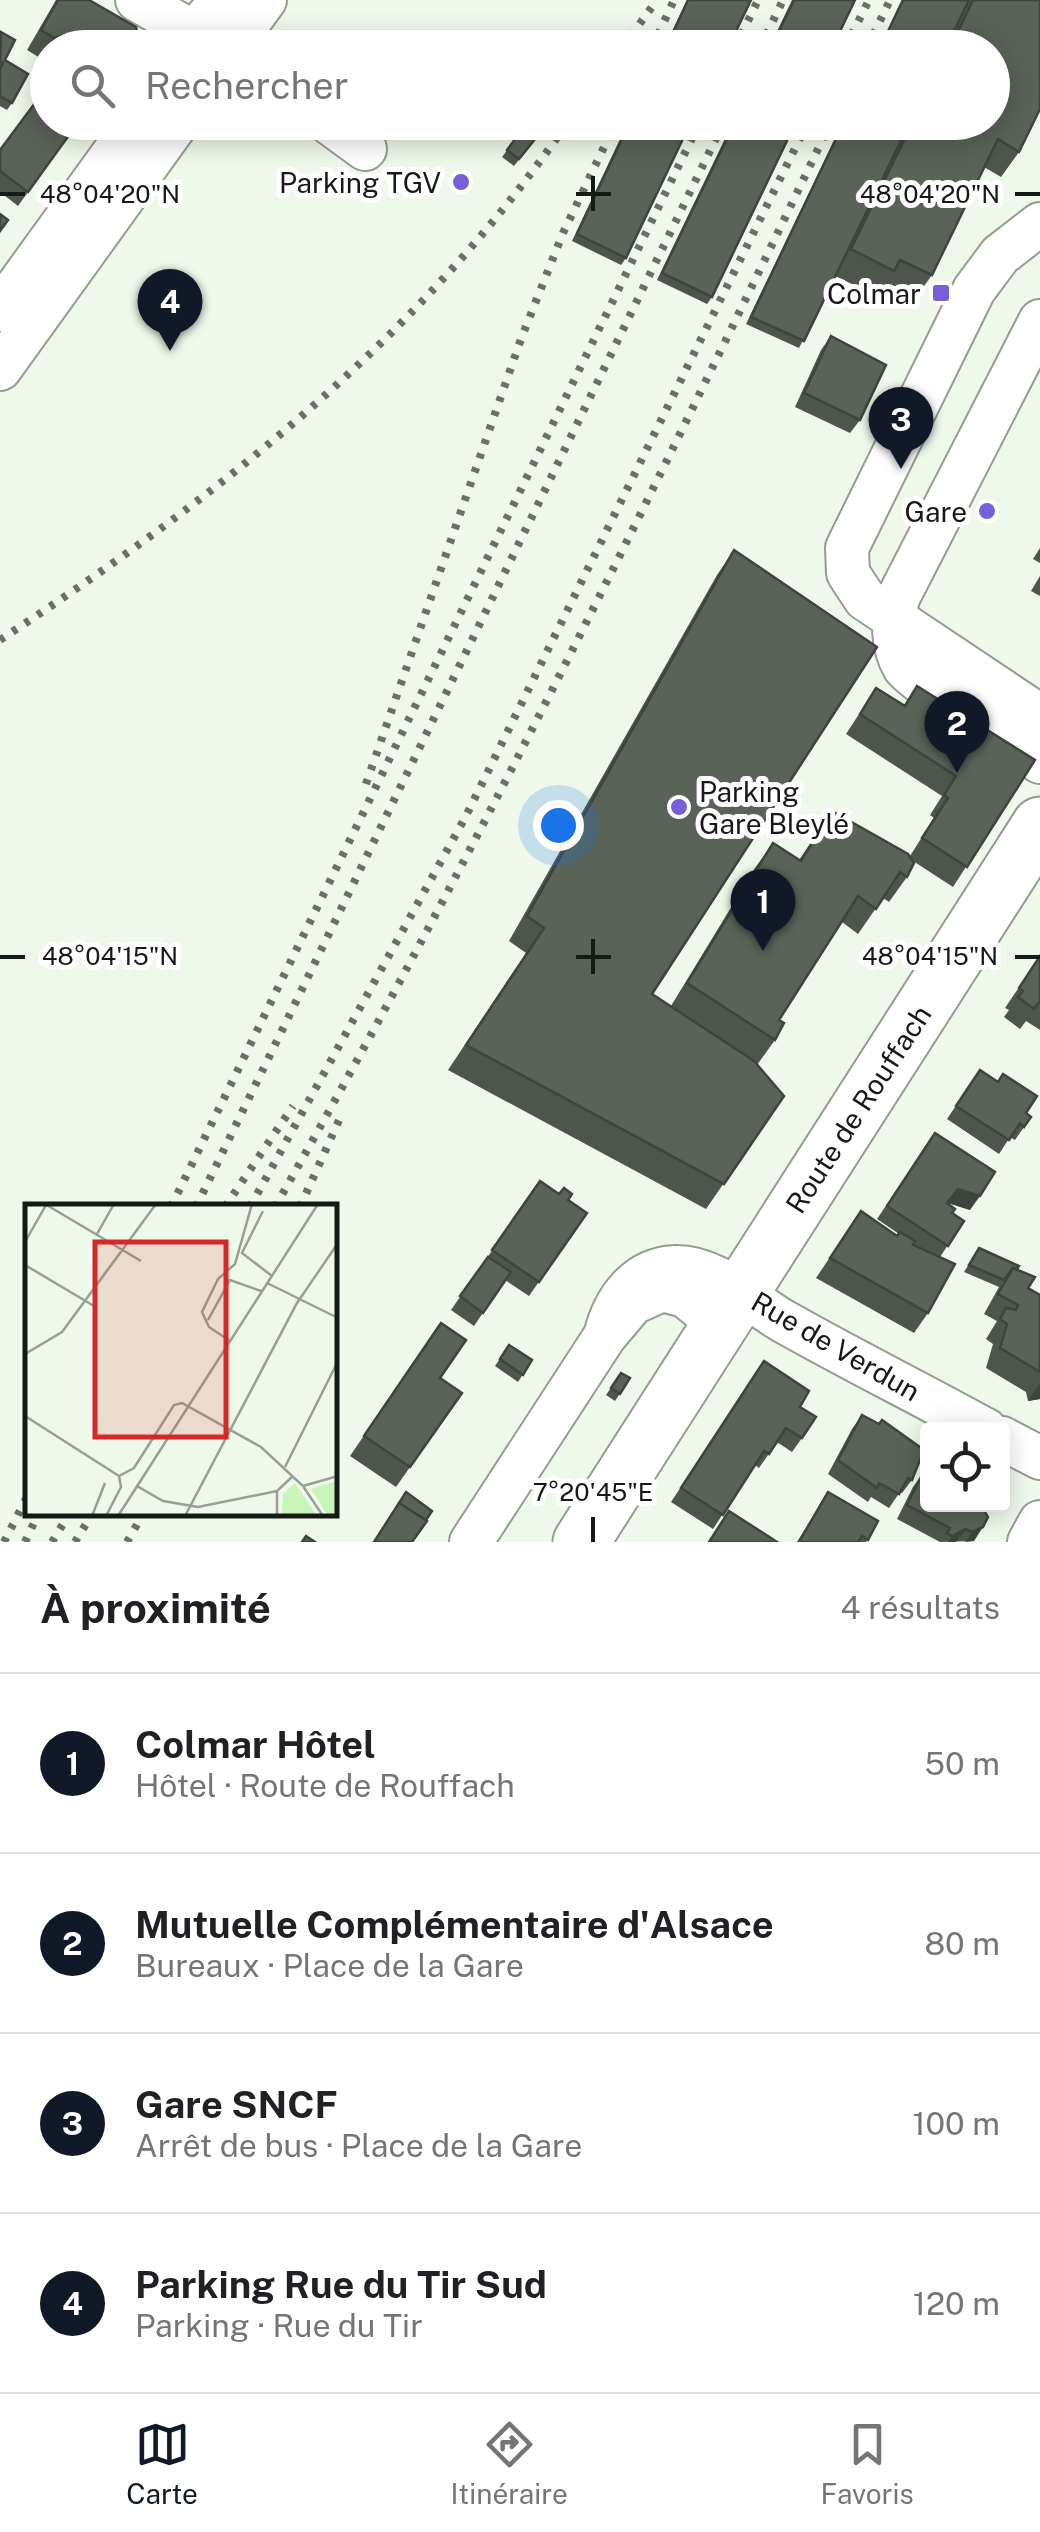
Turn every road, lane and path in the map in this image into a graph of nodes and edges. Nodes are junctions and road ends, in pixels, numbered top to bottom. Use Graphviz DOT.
graph roads {
  1 [pos="137,0"];
  2 [pos="222,0"];
  3 [pos="265,0"];
  4 [pos="180,30"];
  5 [pos="204,30"];
  6 [pos="243,30"];
  7 [pos="123,140"];
  8 [pos="165,140"];
  9 [pos="353,140"];
  10 [pos="365,149"];
  11 [pos="1040,224"];
  12 [pos="0,310"];
  13 [pos="1040,321"];
  14 [pos="0,368"];
  15 [pos="893,618"];
  16 [pos="1040,716"];
  17 [pos="1040,762"];
  18 [pos="1040,825"];
  19 [pos="730,1308"];
  20 [pos="971,1422"];
  21 [pos="1010,1442"];
  22 [pos="1040,1458"];
  23 [pos="1040,1522"];
  24 [pos="471,1542"];
  25 [pos="581,1542"];
  26 [pos="1029,1542"];
  1 -- 4 [label="street"];
  2 -- 5 [label="street"];
  3 -- 6 [label="street"];
  7 -- 12 [label="street"];
  8 -- 14 [label="street"];
  9 -- 10 [label="street"];
  11 -- 15 [label="street"];
  13 -- 15 [label="street"];
  15 -- 16 [label="street"];
  15 -- 17 [label="street"];
  18 -- 19 [label="main road, Route de Rouffach"];
  19 -- 20 [label="street, Rue de Verdun"];
  19 -- 24 [label="street"];
  19 -- 25 [label="main road, Route de Rouffach"];
  21 -- 22 [label="street"];
  23 -- 26 [label="street"];
}
